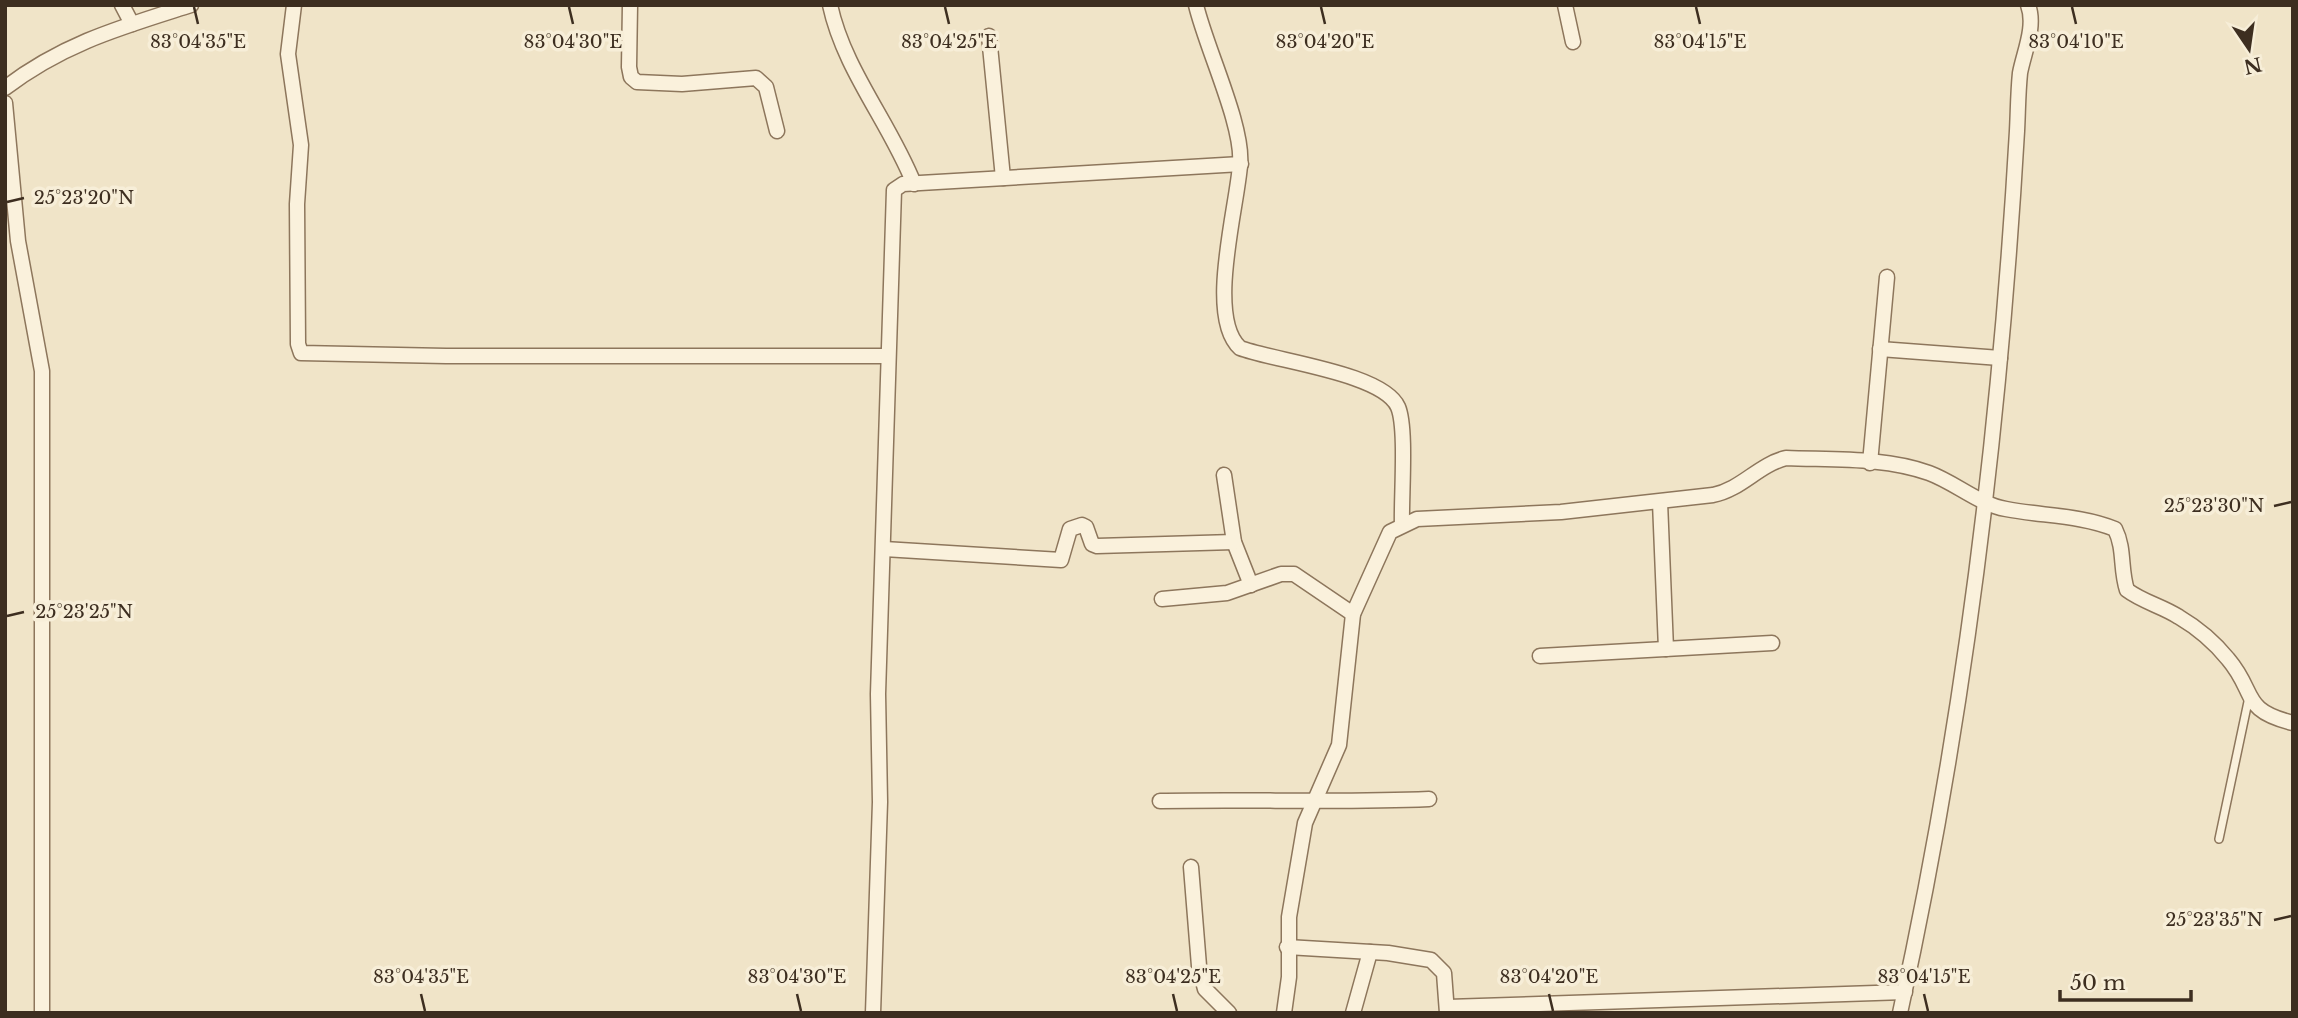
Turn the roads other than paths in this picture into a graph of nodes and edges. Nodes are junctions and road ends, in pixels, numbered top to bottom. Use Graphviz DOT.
graph roads {
  1 [pos="122,5"];
  2 [pos="191,5"];
  3 [pos="294,5"];
  4 [pos="630,5"];
  5 [pos="830,5"];
  6 [pos="1196,5"];
  7 [pos="1565,5"];
  8 [pos="2030,7"];
  9 [pos="132,24"];
  10 [pos="989,36"];
  11 [pos="1573,42"];
  12 [pos="5,88"];
  13 [pos="5,103"];
  14 [pos="777,131"];
  15 [pos="1241,164"];
  16 [pos="1003,178"];
  17 [pos="915,184"];
  18 [pos="1887,277"];
  19 [pos="1881,349"];
  20 [pos="888,356"];
  21 [pos="2000,358"];
  22 [pos="1870,463"];
  23 [pos="1224,475"];
  24 [pos="1660,502"];
  25 [pos="1987,503"];
  26 [pos="1402,525"];
  27 [pos="1234,542"];
  28 [pos="884,549"];
  29 [pos="1251,585"];
  30 [pos="1162,599"];
  31 [pos="1353,614"];
  32 [pos="1772,643"];
  33 [pos="1666,649"];
  34 [pos="1540,656"];
  35 [pos="2249,696"];
  36 [pos="2293,723"];
  37 [pos="1429,799"];
  38 [pos="1160,801"];
  39 [pos="1314,801"];
  40 [pos="2219,839"];
  41 [pos="1191,867"];
  42 [pos="1287,947"];
  43 [pos="1370,952"];
  44 [pos="1905,992"];
  45 [pos="1447,1010"];
  46 [pos="42,1013"];
  47 [pos="873,1013"];
  48 [pos="1228,1013"];
  49 [pos="1284,1013"];
  50 [pos="1353,1013"];
  51 [pos="1900,1013"];
  1 -- 9 [label="street"];
  2 -- 9 [label="street"];
  3 -- 20 [label="street"];
  4 -- 14 [label="street"];
  5 -- 17 [label="street"];
  6 -- 15 [label="street"];
  7 -- 11 [label="street"];
  8 -- 21 [label="street"];
  9 -- 12 [label="street"];
  10 -- 16 [label="street"];
  13 -- 46 [label="street"];
  15 -- 16 [label="street"];
  15 -- 26 [label="street"];
  16 -- 17 [label="street"];
  17 -- 20 [label="street"];
  18 -- 19 [label="street"];
  19 -- 21 [label="street"];
  19 -- 22 [label="street"];
  20 -- 28 [label="street"];
  21 -- 25 [label="street"];
  22 -- 24 [label="street"];
  22 -- 25 [label="street"];
  23 -- 27 [label="street"];
  24 -- 26 [label="street"];
  24 -- 33 [label="street"];
  25 -- 35 [label="street"];
  25 -- 44 [label="street"];
  26 -- 31 [label="street"];
  27 -- 28 [label="street"];
  27 -- 29 [label="street"];
  28 -- 47 [label="street"];
  29 -- 30 [label="street"];
  29 -- 31 [label="street"];
  31 -- 39 [label="street"];
  32 -- 33 [label="street"];
  33 -- 34 [label="street"];
  35 -- 36 [label="street"];
  35 -- 40 [label="lane"];
  37 -- 39 [label="street"];
  38 -- 39 [label="street"];
  39 -- 42 [label="street"];
  41 -- 48 [label="street"];
  42 -- 43 [label="street"];
  42 -- 49 [label="street"];
  43 -- 45 [label="street"];
  43 -- 50 [label="street"];
  44 -- 45 [label="street"];
  44 -- 51 [label="street"];
}
